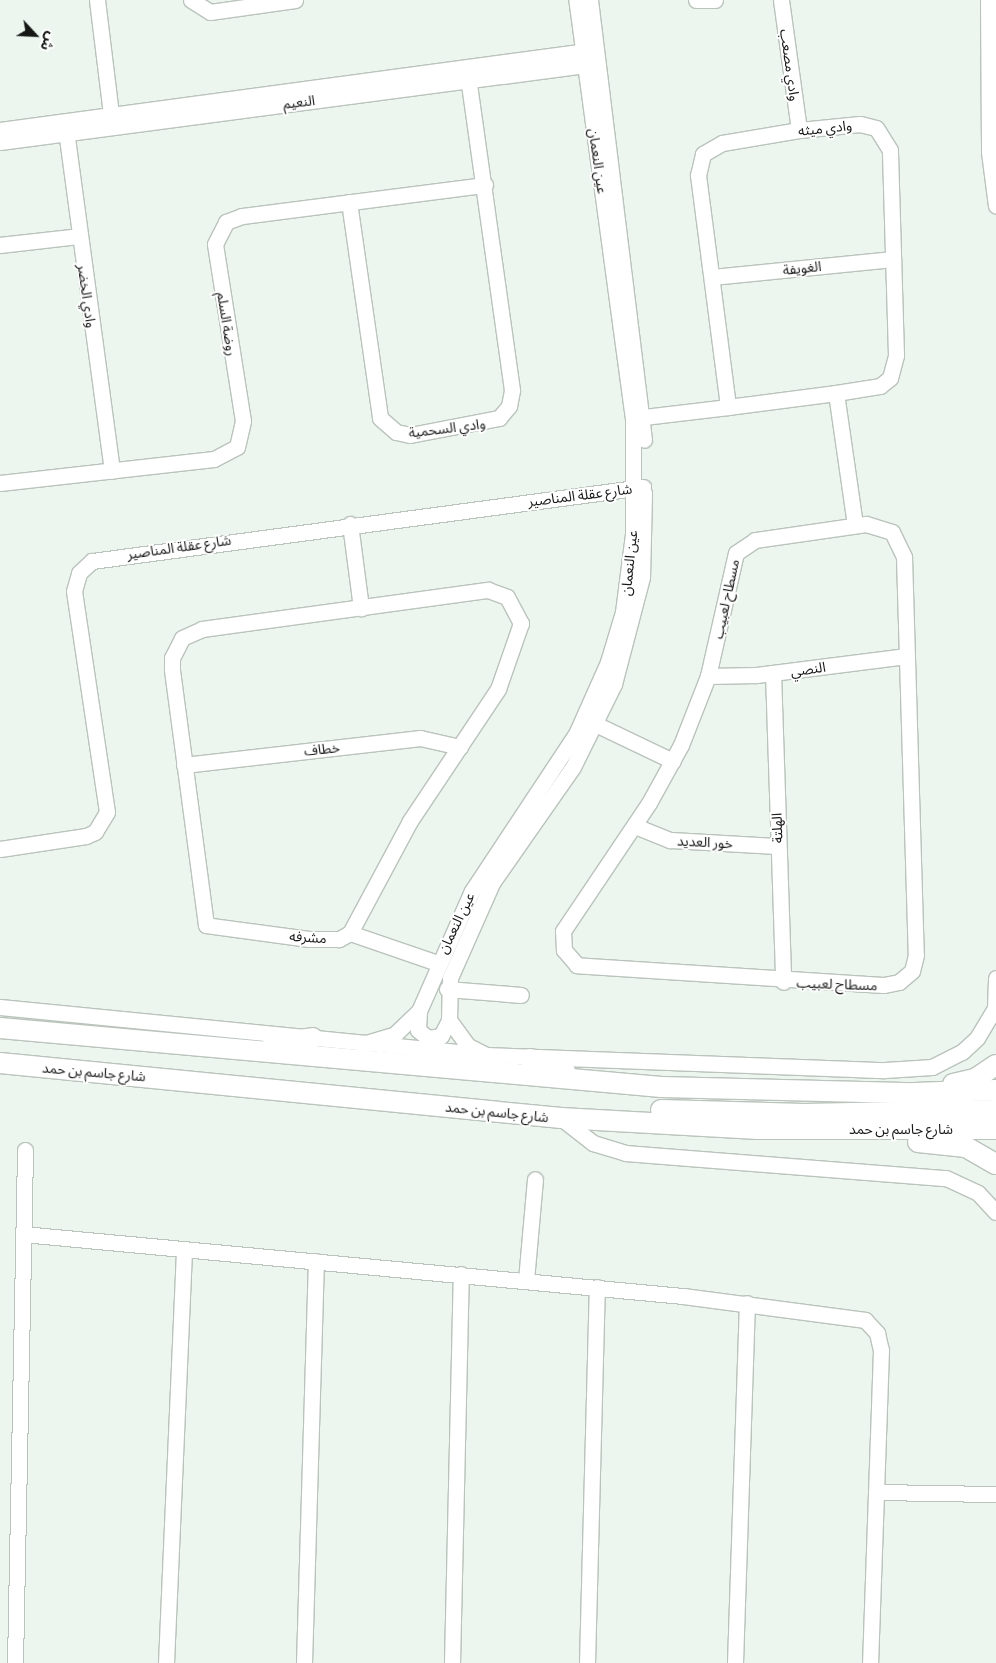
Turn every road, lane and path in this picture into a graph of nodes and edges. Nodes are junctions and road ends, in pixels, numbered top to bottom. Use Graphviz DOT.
graph roads {
  1 [pos="97,0"];
  2 [pos="191,0"];
  3 [pos="295,0"];
  4 [pos="576,0"];
  5 [pos="590,0"];
  6 [pos="696,0"];
  7 [pos="716,0"];
  8 [pos="781,0"];
  9 [pos="988,0"];
  10 [pos="590,57"];
  11 [pos="467,74"];
  12 [pos="112,120"];
  13 [pos="65,127"];
  14 [pos="0,130"];
  15 [pos="800,130"];
  16 [pos="0,142"];
  17 [pos="485,185"];
  18 [pos="349,202"];
  19 [pos="996,206"];
  20 [pos="79,236"];
  21 [pos="0,245"];
  22 [pos="893,259"];
  23 [pos="712,277"];
  24 [pos="836,393"];
  25 [pos="728,407"];
  26 [pos="638,418"];
  27 [pos="112,471"];
  28 [pos="0,483"];
  29 [pos="639,487"];
  30 [pos="350,524"];
  31 [pos="855,525"];
  32 [pos="361,608"];
  33 [pos="907,656"];
  34 [pos="772,673"];
  35 [pos="708,676"];
  36 [pos="590,721"];
  37 [pos="460,747"];
  38 [pos="673,761"];
  39 [pos="184,765"];
  40 [pos="635,826"];
  41 [pos="777,846"];
  42 [pos="0,849"];
  43 [pos="350,932"];
  44 [pos="437,962"];
  45 [pos="996,978"];
  46 [pos="783,982"];
  47 [pos="447,989"];
  48 [pos="521,995"];
  49 [pos="0,1007"];
  50 [pos="419,1011"];
  51 [pos="449,1020"];
  52 [pos="0,1028"];
  53 [pos="312,1038"];
  54 [pos="363,1044"];
  55 [pos="201,1047"];
  56 [pos="486,1055"];
  57 [pos="530,1058"];
  58 [pos="0,1062"];
  59 [pos="996,1065"];
  60 [pos="661,1087"];
  61 [pos="996,1090"];
  62 [pos="914,1093"];
  63 [pos="996,1110"];
  64 [pos="561,1118"];
  65 [pos="588,1119"];
  66 [pos="758,1129"];
  67 [pos="996,1129"];
  68 [pos="25,1150"];
  69 [pos="996,1164"];
  70 [pos="535,1179"];
  71 [pos="996,1212"];
  72 [pos="23,1234"];
  73 [pos="184,1249"];
  74 [pos="316,1261"];
  75 [pos="461,1274"];
  76 [pos="526,1280"];
  77 [pos="596,1287"];
  78 [pos="747,1303"];
  79 [pos="877,1492"];
  80 [pos="992,1498"];
  81 [pos="15,1663"];
  82 [pos="166,1663"];
  83 [pos="304,1663"];
  84 [pos="452,1663"];
  85 [pos="588,1663"];
  86 [pos="735,1663"];
  87 [pos="870,1663"];
  1 -- 12 [label="street"];
  2 -- 3 [label="street"];
  4 -- 10 [label="street, عين النعمان"];
  5 -- 10 [label="street, عين النعمان"];
  6 -- 7 [label="street"];
  8 -- 15 [label="street, وادي مصعب"];
  9 -- 19 [label="street"];
  10 -- 11 [label="street, النعيم"];
  10 -- 26 [label="street, عين النعمان"];
  11 -- 12 [label="street, النعيم"];
  11 -- 17 [label="street, وادي السحمية"];
  12 -- 13 [label="street, النعيم"];
  13 -- 14 [label="street, النعيم"];
  13 -- 16 [label="street, النعيم"];
  13 -- 20 [label="street, وادي الخضر"];
  15 -- 22 [label="street, وادي ميثه"];
  15 -- 23 [label="street, وادي ميثه"];
  17 -- 18 [label="street, روضة السلم"];
  17 -- 18 [label="street, وادي السحمية"];
  18 -- 27 [label="street, روضة السلم"];
  20 -- 21 [label="street"];
  20 -- 27 [label="street, وادي الخضر"];
  22 -- 23 [label="street, الغويفة"];
  22 -- 24 [label="street, وادي ميثه"];
  23 -- 25 [label="street, وادي ميثه"];
  24 -- 25 [label="street, وادي ميثه"];
  24 -- 31 [label="street"];
  25 -- 26 [label="street, وادي ميثه"];
  26 -- 29 [label="street, عين النعمان"];
  27 -- 28 [label="street, روضة السلم"];
  29 -- 30 [label="street, شارع عقلة المناصير"];
  29 -- 36 [label="street, عين النعمان"];
  30 -- 32 [label="street"];
  30 -- 42 [label="street, شارع عقلة المناصير"];
  31 -- 33 [label="street, مسطاح لعبيب"];
  31 -- 35 [label="street, مسطاح لعبيب"];
  32 -- 37 [label="street, مشرفه"];
  32 -- 39 [label="street, مشرفه"];
  33 -- 34 [label="street, النصي"];
  33 -- 46 [label="street, مسطاح لعبيب"];
  34 -- 35 [label="street, النصي"];
  34 -- 41 [label="street, الهلتة"];
  35 -- 38 [label="street, مسطاح لعبيب"];
  36 -- 38 [label="street"];
  36 -- 44 [label="street, عين النعمان"];
  36 -- 47 [label="street, عين النعمان"];
  37 -- 39 [label="street, خطاف"];
  37 -- 43 [label="street, مشرفه"];
  38 -- 40 [label="street, مسطاح لعبيب"];
  39 -- 43 [label="street, مشرفه"];
  40 -- 41 [label="street, خور العديد"];
  40 -- 46 [label="street, مسطاح لعبيب"];
  41 -- 46 [label="street, الهلتة"];
  43 -- 44 [label="street"];
  44 -- 50 [label="street, عين النعمان"];
  45 -- 57 [label="street"];
  47 -- 48 [label="street"];
  47 -- 51 [label="street, عين النعمان"];
  49 -- 53 [label="street"];
  50 -- 51 [label="street"];
  50 -- 54 [label="street, عين النعمان"];
  51 -- 56 [label="street"];
  52 -- 55 [label="main road"];
  53 -- 54 [label="street"];
  53 -- 55 [label="main road"];
  54 -- 56 [label="street"];
  55 -- 60 [label="main road"];
  56 -- 57 [label="street"];
  57 -- 60 [label="main road"];
  58 -- 64 [label="main road, شارع جاسم بن حمد"];
  59 -- 62 [label="main road"];
  60 -- 62 [label="main road"];
  61 -- 62 [label="main road"];
  63 -- 65 [label="main road"];
  64 -- 65 [label="main road, شارع جاسم بن حمد"];
  64 -- 71 [label="street"];
  65 -- 66 [label="main road, شارع جاسم بن حمد"];
  66 -- 67 [label="main road, شارع جاسم بن حمد"];
  66 -- 69 [label="main road"];
  68 -- 72 [label="street"];
  70 -- 76 [label="street"];
  72 -- 73 [label="street"];
  72 -- 81 [label="street"];
  73 -- 74 [label="street"];
  73 -- 82 [label="street"];
  74 -- 75 [label="street"];
  74 -- 83 [label="street"];
  75 -- 76 [label="street"];
  75 -- 84 [label="street"];
  76 -- 77 [label="street"];
  77 -- 78 [label="street"];
  77 -- 85 [label="street"];
  78 -- 79 [label="street"];
  78 -- 86 [label="street"];
  79 -- 80 [label="street"];
  79 -- 87 [label="street"];
}
